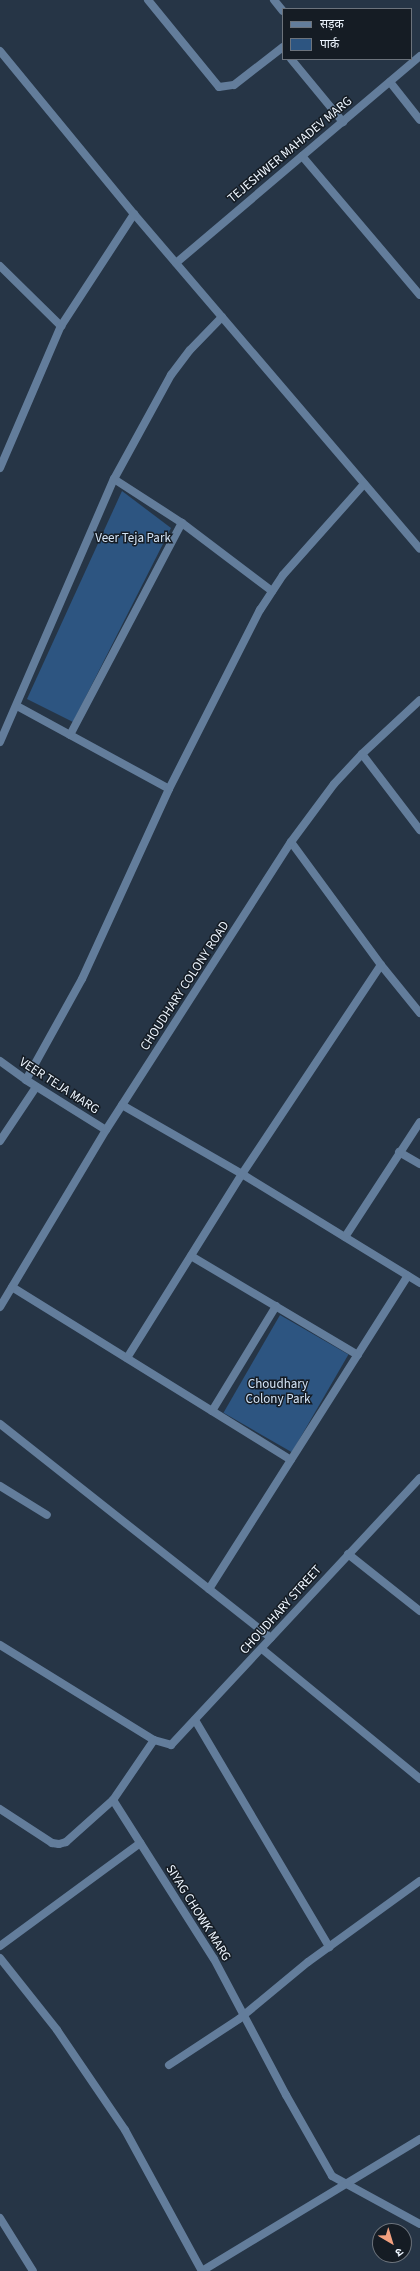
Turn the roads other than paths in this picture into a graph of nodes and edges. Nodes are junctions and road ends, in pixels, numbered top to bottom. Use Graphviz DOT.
graph roads {
  1 [pos="148,0"];
  2 [pos="274,0"];
  3 [pos="282,10"];
  4 [pos="282,48"];
  5 [pos="0,51"];
  6 [pos="420,56"];
  7 [pos="292,60"];
  8 [pos="390,82"];
  9 [pos="420,120"];
  10 [pos="343,122"];
  11 [pos="302,156"];
  12 [pos="134,214"];
  13 [pos="176,263"];
  14 [pos="0,266"];
  15 [pos="420,295"];
  16 [pos="222,317"];
  17 [pos="60,326"];
  18 [pos="0,468"];
  19 [pos="114,479"];
  20 [pos="364,484"];
  21 [pos="182,523"];
  22 [pos="420,550"];
  23 [pos="272,591"];
  24 [pos="420,700"];
  25 [pos="18,706"];
  26 [pos="70,735"];
  27 [pos="0,742"];
  28 [pos="362,754"];
  29 [pos="169,789"];
  30 [pos="420,830"];
  31 [pos="291,842"];
  32 [pos="381,965"];
  33 [pos="420,1013"];
  34 [pos="0,1061"];
  35 [pos="26,1080"];
  36 [pos="36,1087"];
  37 [pos="122,1105"];
  38 [pos="420,1122"];
  39 [pos="106,1130"];
  40 [pos="0,1141"];
  41 [pos="399,1152"];
  42 [pos="420,1164"];
  43 [pos="242,1174"];
  44 [pos="345,1237"];
  45 [pos="191,1256"];
  46 [pos="408,1276"];
  47 [pos="420,1283"];
  48 [pos="12,1287"];
  49 [pos="276,1306"];
  50 [pos="0,1307"];
  51 [pos="358,1355"];
  52 [pos="127,1358"];
  53 [pos="212,1411"];
  54 [pos="0,1424"];
  55 [pos="291,1460"];
  56 [pos="420,1478"];
  57 [pos="0,1486"];
  58 [pos="47,1515"];
  59 [pos="348,1554"];
  60 [pos="209,1589"];
  61 [pos="420,1611"];
  62 [pos="271,1638"];
  63 [pos="0,1645"];
  64 [pos="262,1649"];
  65 [pos="195,1720"];
  66 [pos="154,1740"];
  67 [pos="420,1779"];
  68 [pos="113,1800"];
  69 [pos="0,1809"];
  70 [pos="140,1843"];
  71 [pos="420,1881"];
  72 [pos="0,1946"];
  73 [pos="329,1946"];
  74 [pos="0,1958"];
  75 [pos="244,2014"];
  76 [pos="169,2065"];
  77 [pos="420,2139"];
  78 [pos="346,2184"];
  79 [pos="0,2218"];
  80 [pos="420,2224"];
  81 [pos="34,2271"];
  1 -- 4 [label="street"];
  2 -- 3 [label="street"];
  5 -- 12 [label="street"];
  6 -- 8 [label="street, TEJESHWER MAHADEV MARG"];
  7 -- 10 [label="street"];
  8 -- 9 [label="street"];
  8 -- 10 [label="street, TEJESHWER MAHADEV MARG"];
  10 -- 11 [label="street, TEJESHWER MAHADEV MARG"];
  11 -- 13 [label="street, TEJESHWER MAHADEV MARG"];
  11 -- 15 [label="street"];
  12 -- 13 [label="street"];
  12 -- 17 [label="street"];
  13 -- 16 [label="street"];
  14 -- 17 [label="street"];
  16 -- 19 [label="street"];
  16 -- 20 [label="street"];
  17 -- 18 [label="street"];
  19 -- 21 [label="street"];
  19 -- 25 [label="street"];
  20 -- 22 [label="street"];
  20 -- 23 [label="street"];
  21 -- 23 [label="street"];
  21 -- 26 [label="street"];
  23 -- 29 [label="street"];
  24 -- 28 [label="street, CHOUDHARY COLONY ROAD"];
  25 -- 26 [label="street"];
  25 -- 27 [label="street"];
  26 -- 29 [label="street"];
  28 -- 30 [label="street"];
  28 -- 31 [label="street, CHOUDHARY COLONY ROAD"];
  29 -- 35 [label="street"];
  31 -- 32 [label="street"];
  31 -- 37 [label="street, CHOUDHARY COLONY ROAD"];
  32 -- 33 [label="street"];
  32 -- 43 [label="street"];
  34 -- 35 [label="street, VEER TEJA MARG"];
  35 -- 36 [label="street, VEER TEJA MARG"];
  36 -- 39 [label="street, VEER TEJA MARG"];
  36 -- 40 [label="street"];
  37 -- 39 [label="street, CHOUDHARY COLONY ROAD"];
  37 -- 43 [label="street"];
  38 -- 41 [label="street"];
  39 -- 48 [label="street, CHOUDHARY COLONY ROAD"];
  41 -- 42 [label="street"];
  41 -- 44 [label="street"];
  43 -- 44 [label="street"];
  43 -- 45 [label="street"];
  44 -- 46 [label="street"];
  45 -- 49 [label="street"];
  45 -- 52 [label="street"];
  46 -- 47 [label="street"];
  46 -- 51 [label="street"];
  48 -- 50 [label="street, CHOUDHARY COLONY ROAD"];
  48 -- 52 [label="street"];
  49 -- 51 [label="street"];
  49 -- 53 [label="street"];
  51 -- 55 [label="street"];
  52 -- 53 [label="street"];
  53 -- 55 [label="street"];
  54 -- 60 [label="street"];
  55 -- 60 [label="street"];
  56 -- 59 [label="street, CHOUDHARY STREET"];
  57 -- 58 [label="street"];
  59 -- 61 [label="street"];
  59 -- 62 [label="street, CHOUDHARY STREET"];
  60 -- 62 [label="street"];
  62 -- 64 [label="street, CHOUDHARY STREET"];
  63 -- 66 [label="street"];
  64 -- 65 [label="street, CHOUDHARY STREET"];
  64 -- 67 [label="street"];
  65 -- 66 [label="street, CHOUDHARY STREET"];
  65 -- 73 [label="street"];
  66 -- 68 [label="street"];
  68 -- 69 [label="street"];
  68 -- 70 [label="street, SIYAG CHOWK MARG"];
  70 -- 72 [label="street"];
  70 -- 75 [label="street, SIYAG CHOWK MARG"];
  71 -- 73 [label="street"];
  73 -- 75 [label="street"];
  74 -- 78 [label="street"];
  75 -- 76 [label="street"];
  75 -- 78 [label="street, SIYAG CHOWK MARG"];
  77 -- 78 [label="street"];
  78 -- 80 [label="street, SIYAG CHOWK MARG"];
  79 -- 81 [label="street"];
}
